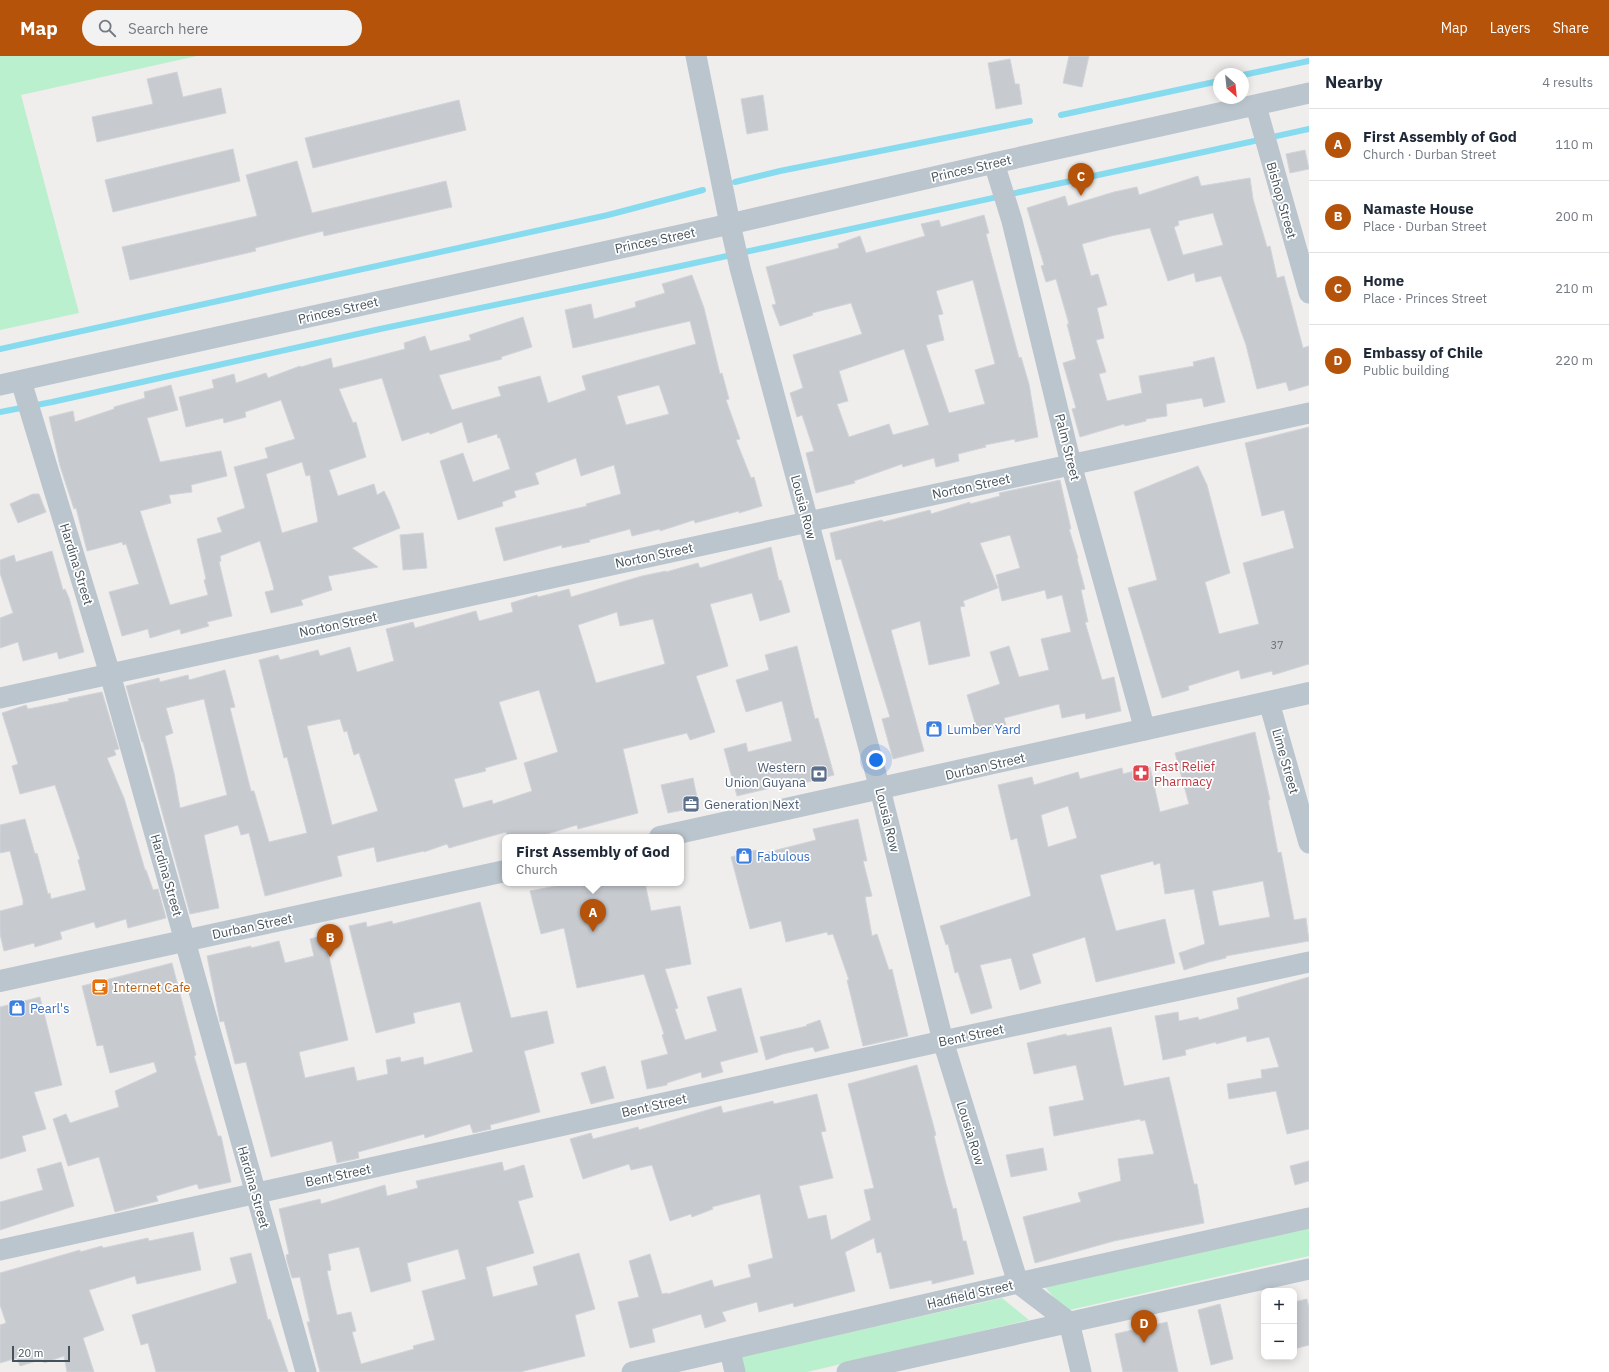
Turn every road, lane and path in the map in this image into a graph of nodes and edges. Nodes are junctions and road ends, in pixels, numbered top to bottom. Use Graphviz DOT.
graph roads {
  1 [pos="696,56"];
  2 [pos="1309,93"];
  3 [pos="1258,113"];
  4 [pos="997,171"];
  5 [pos="731,231"];
  6 [pos="1309,294"];
  7 [pos="21,381"];
  8 [pos="0,385"];
  9 [pos="1309,413"];
  10 [pos="1072,464"];
  11 [pos="808,522"];
  12 [pos="110,674"];
  13 [pos="1309,694"];
  14 [pos="0,698"];
  15 [pos="1269,702"];
  16 [pos="1145,730"];
  17 [pos="880,789"];
  18 [pos="674,834"];
  19 [pos="1309,843"];
  20 [pos="502,872"];
  21 [pos="185,941"];
  22 [pos="1309,962"];
  23 [pos="0,981"];
  24 [pos="943,1041"];
  25 [pos="256,1193"];
  26 [pos="1309,1218"];
  27 [pos="0,1250"];
  28 [pos="1309,1269"];
  29 [pos="1018,1283"];
  30 [pos="1069,1322"];
  31 [pos="730,1350"];
  32 [pos="306,1372"];
  33 [pos="632,1372"];
  34 [pos="735,1372"];
  35 [pos="847,1372"];
  36 [pos="1081,1372"];
  1 -- 5 [label="street, Lousia Row"];
  2 -- 3 [label="street, Princes Street"];
  3 -- 4 [label="street, Princes Street"];
  3 -- 6 [label="street, Bishop Street"];
  4 -- 5 [label="street, Princes Street"];
  4 -- 10 [label="street, Palm Street"];
  5 -- 7 [label="street, Princes Street"];
  5 -- 11 [label="street, Lousia Row"];
  7 -- 8 [label="street, Princes Street"];
  7 -- 12 [label="street, Hardina Street"];
  9 -- 10 [label="street, Norton Street"];
  10 -- 11 [label="street, Norton Street"];
  10 -- 16 [label="street, Palm Street"];
  11 -- 12 [label="street, Norton Street"];
  11 -- 17 [label="street, Lousia Row"];
  12 -- 14 [label="street, Norton Street"];
  12 -- 21 [label="street, Hardina Street"];
  13 -- 15 [label="street, Durban Street"];
  15 -- 16 [label="street, Durban Street"];
  15 -- 19 [label="street, Lime Street"];
  16 -- 17 [label="street, Durban Street"];
  17 -- 18 [label="street, Durban Street"];
  17 -- 24 [label="street, Lousia Row"];
  20 -- 21 [label="street, Durban Street"];
  21 -- 23 [label="street, Durban Street"];
  21 -- 25 [label="street, Hardina Street"];
  22 -- 24 [label="street, Bent Street"];
  24 -- 25 [label="street, Bent Street"];
  24 -- 29 [label="street, Lousia Row"];
  25 -- 27 [label="street, Bent Street"];
  25 -- 32 [label="street, Hardina Street"];
  26 -- 29 [label="street, Hadfield Street"];
  28 -- 30 [label="street"];
  29 -- 30 [label="street"];
  29 -- 31 [label="street, Hadfield Street"];
  30 -- 35 [label="street"];
  30 -- 36 [label="street"];
  31 -- 33 [label="street, Hadfield Street"];
  31 -- 34 [label="street"];
}
